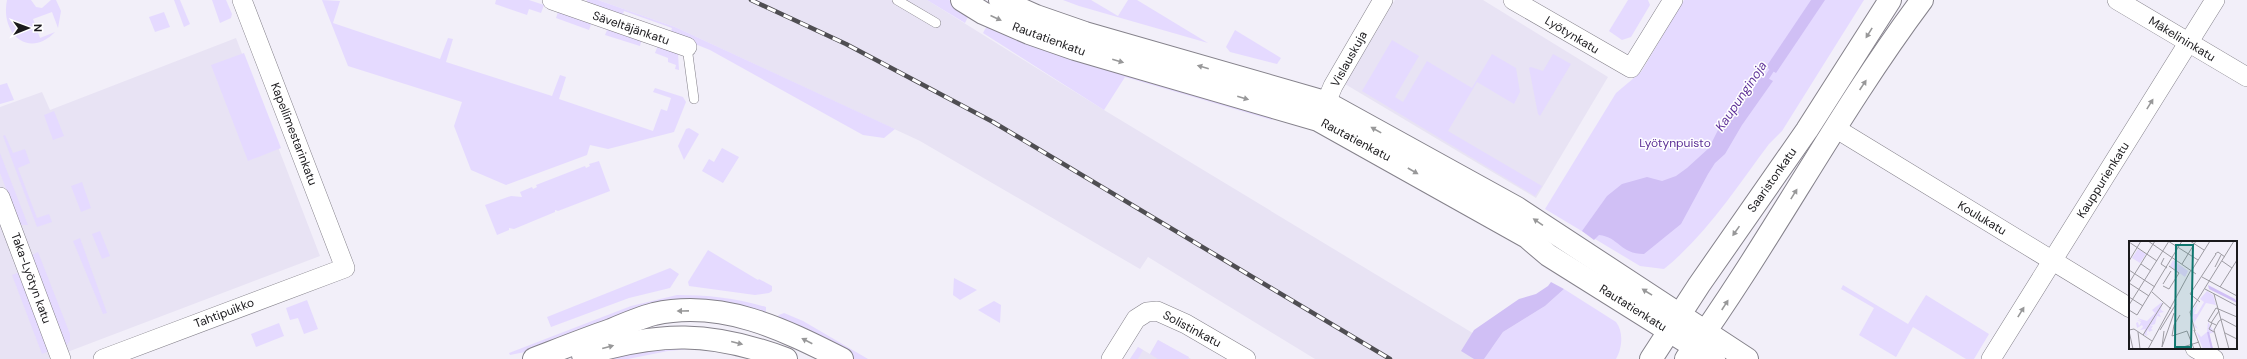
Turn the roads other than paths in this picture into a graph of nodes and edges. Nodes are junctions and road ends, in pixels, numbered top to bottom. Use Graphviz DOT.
graph roads {
  1 [pos="242,0"];
  2 [pos="552,0"];
  3 [pos="897,0"];
  4 [pos="962,0"];
  5 [pos="1000,0"];
  6 [pos="1382,0"];
  7 [pos="1513,0"];
  8 [pos="1673,0"];
  9 [pos="1890,0"];
  10 [pos="1922,0"];
  11 [pos="2117,0"];
  12 [pos="2215,0"];
  13 [pos="936,23"];
  14 [pos="2188,43"];
  15 [pos="687,48"];
  16 [pos="2247,77"];
  17 [pos="694,99"];
  18 [pos="1322,111"];
  19 [pos="1835,128"];
  20 [pos="0,198"];
  21 [pos="2053,260"];
  22 [pos="345,268"];
  23 [pos="2129,307"];
  24 [pos="1675,322"];
  25 [pos="1695,346"];
  26 [pos="2197,349"];
  27 [pos="61,359"];
  28 [pos="103,359"];
  29 [pos="534,359"];
  30 [pos="571,359"];
  31 [pos="786,359"];
  32 [pos="842,359"];
  33 [pos="1111,359"];
  34 [pos="1246,359"];
  35 [pos="1651,359"];
  36 [pos="1714,359"];
  37 [pos="1747,359"];
  38 [pos="1991,359"];
  39 [pos="2214,359"];
  1 -- 22 [label="street, Kapellimestarinkatu"];
  2 -- 15 [label="street, Säveltäjänkatu"];
  3 -- 13 [label="lane"];
  4 -- 18 [label="main road, Rautatienkatu, one-way"];
  18 -- 5 [label="main road, Rautatienkatu, one-way"];
  6 -- 18 [label="street, Vislauskuja"];
  7 -- 8 [label="street, Lyötynkatu"];
  9 -- 24 [label="main road, Saaristonkatu, one-way"];
  19 -- 10 [label="main road, Saaristonkatu, one-way"];
  11 -- 14 [label="street, Mäkelininkatu"];
  12 -- 14 [label="street, Kauppurienkatu"];
  14 -- 16 [label="street, Mäkelininkatu"];
  21 -- 14 [label="street, Kauppurienkatu, one-way"];
  15 -- 17 [label="lane"];
  18 -- 24 [label="main road, Rautatienkatu"];
  19 -- 21 [label="street, Koulukatu"];
  25 -- 19 [label="main road, Saaristonkatu, one-way"];
  20 -- 27 [label="street, Taka-Lyötyn katu"];
  21 -- 23 [label="street, Koulukatu"];
  38 -- 21 [label="street, Kauppurienkatu, one-way"];
  22 -- 28 [label="street, Tahtipuikko"];
  24 -- 25 [label="main road, Rautatienkatu"];
  24 -- 35 [label="main road, Saaristonkatu"];
  25 -- 36 [label="main road, Rautatienkatu"];
  25 -- 37 [label="main road, Rautatienkatu"];
  26 -- 39 [label="street"];
  32 -- 29 [label="main road, one-way"];
  30 -- 31 [label="main road, one-way"];
  33 -- 34 [label="street, Solistinkatu"];
}
